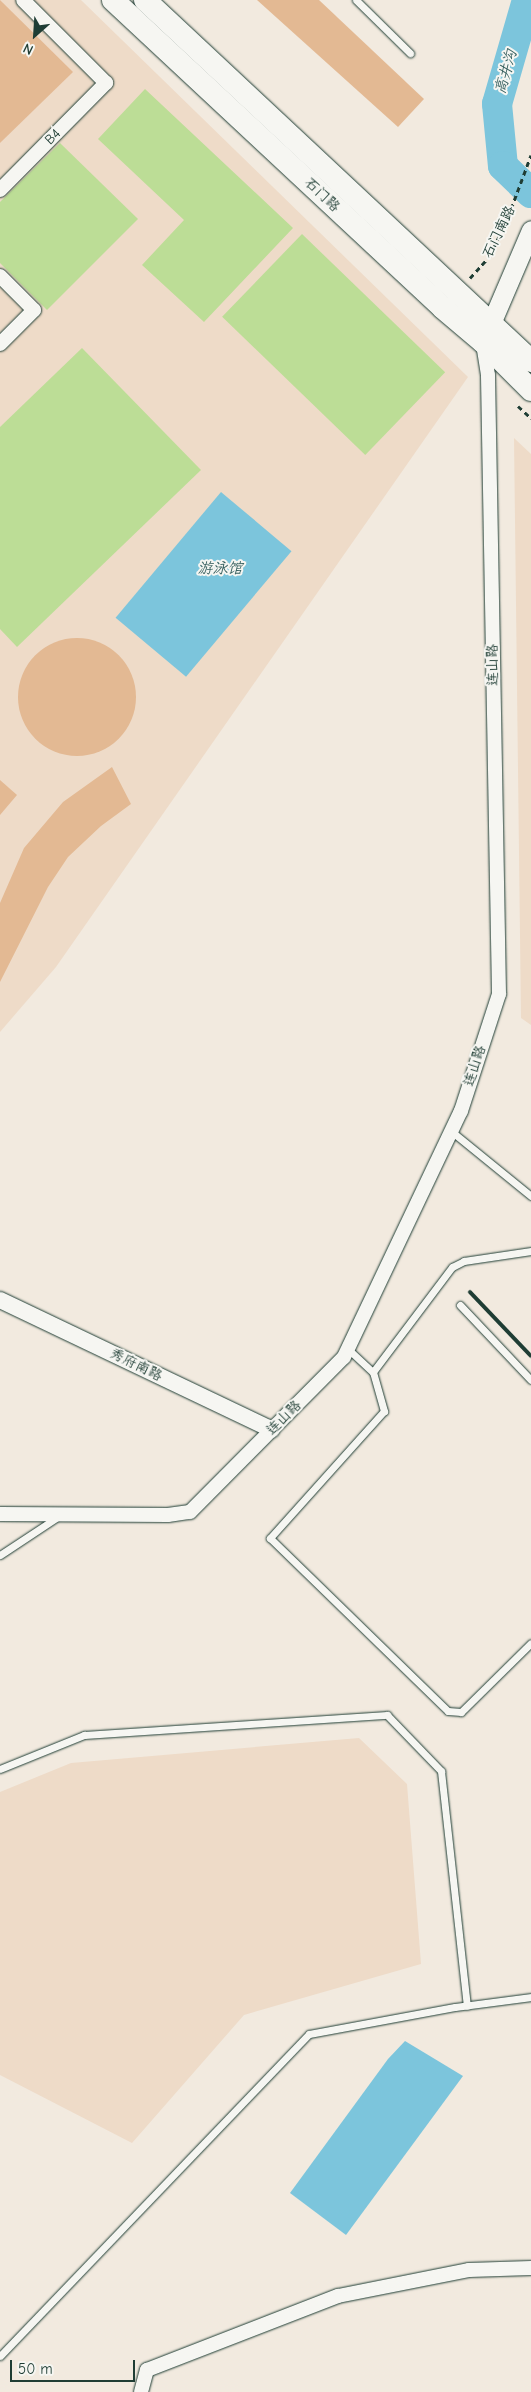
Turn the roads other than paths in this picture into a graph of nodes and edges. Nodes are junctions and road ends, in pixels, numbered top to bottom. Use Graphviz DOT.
graph roads {
  1 [pos="23,0"];
  2 [pos="114,0"];
  3 [pos="145,0"];
  4 [pos="356,0"];
  5 [pos="410,53"];
  6 [pos="0,190"];
  7 [pos="530,233"];
  8 [pos="0,276"];
  9 [pos="487,332"];
  10 [pos="0,344"];
  11 [pos="531,361"];
  12 [pos="531,390"];
  13 [pos="451,1131"];
  14 [pos="531,1196"];
  15 [pos="531,1251"];
  16 [pos="0,1300"];
  17 [pos="460,1305"];
  18 [pos="348,1349"];
  19 [pos="374,1372"];
  20 [pos="531,1380"];
  21 [pos="272,1430"];
  22 [pos="0,1514"];
  23 [pos="62,1515"];
  24 [pos="0,1556"];
  25 [pos="531,1643"];
  26 [pos="0,1769"];
  27 [pos="531,1997"];
  28 [pos="467,2006"];
  29 [pos="531,2268"];
  30 [pos="0,2356"];
  31 [pos="141,2392"];
  1 -- 6 [label="street, B4"];
  2 -- 9 [label="highway, 石门路"];
  3 -- 9 [label="highway, 石门路"];
  4 -- 5 [label="lane"];
  7 -- 9 [label="main road, 石门南路"];
  8 -- 10 [label="street"];
  9 -- 11 [label="highway, 石门路"];
  9 -- 12 [label="highway, 石门路"];
  9 -- 13 [label="street, 连山路"];
  13 -- 14 [label="lane"];
  13 -- 18 [label="street, 连山路"];
  15 -- 19 [label="lane"];
  16 -- 21 [label="street, 秀府南路"];
  17 -- 20 [label="lane"];
  18 -- 19 [label="lane"];
  18 -- 21 [label="street, 连山路"];
  19 -- 25 [label="lane"];
  21 -- 23 [label="street, 连山路"];
  22 -- 23 [label="street, 连山路"];
  23 -- 24 [label="lane"];
  26 -- 28 [label="lane"];
  27 -- 28 [label="lane"];
  28 -- 30 [label="lane"];
  29 -- 31 [label="street"];
}
